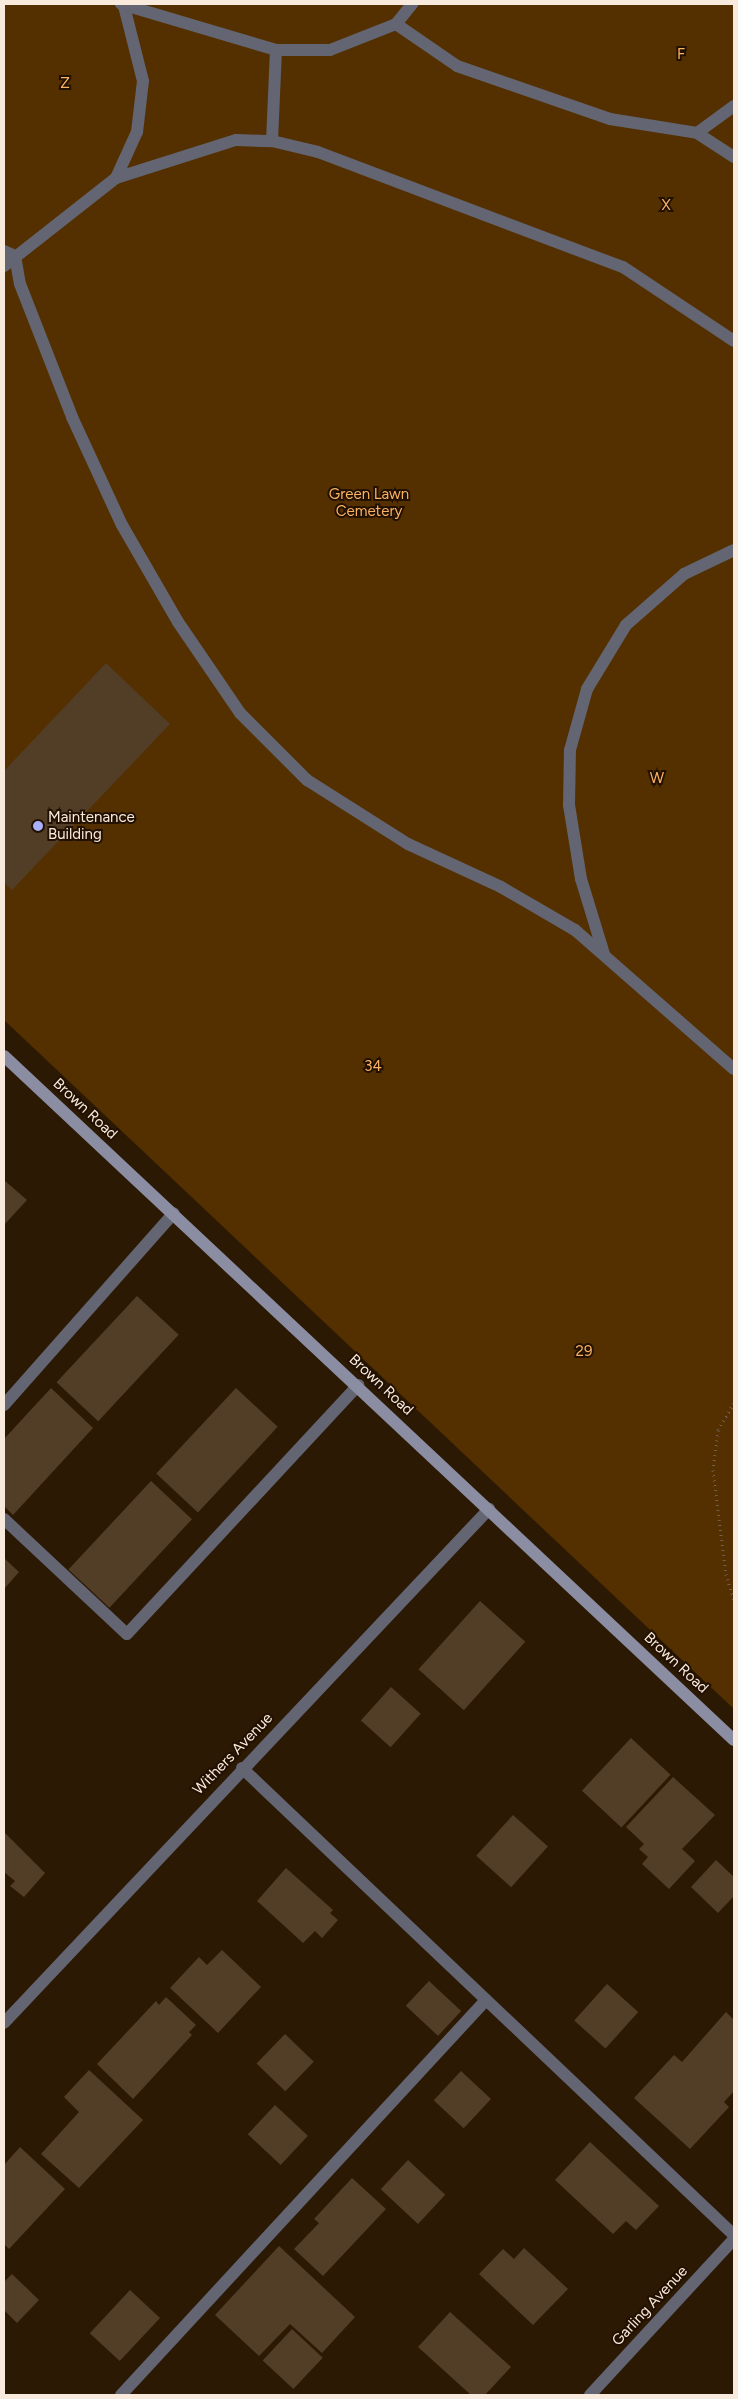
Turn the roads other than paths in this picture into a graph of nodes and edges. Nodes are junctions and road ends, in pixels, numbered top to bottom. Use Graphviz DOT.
graph roads {
  1 [pos="412,4"];
  2 [pos="122,5"];
  3 [pos="396,24"];
  4 [pos="276,50"];
  5 [pos="734,106"];
  6 [pos="697,133"];
  7 [pos="272,141"];
  8 [pos="734,157"];
  9 [pos="116,178"];
  10 [pos="10,254"];
  11 [pos="4,266"];
  12 [pos="734,341"];
  13 [pos="734,550"];
  14 [pos="604,955"];
  15 [pos="4,1056"];
  16 [pos="734,1069"];
  17 [pos="174,1213"];
  18 [pos="358,1385"];
  19 [pos="4,1405"];
  20 [pos="489,1510"];
  21 [pos="4,1519"];
  22 [pos="734,1740"];
  23 [pos="242,1768"];
  24 [pos="486,2000"];
  25 [pos="4,2023"];
  26 [pos="734,2235"];
  27 [pos="734,2239"];
  28 [pos="121,2395"];
  29 [pos="590,2395"];
  1 -- 3 [label="street"];
  2 -- 4 [label="street"];
  2 -- 9 [label="street"];
  3 -- 4 [label="street"];
  3 -- 6 [label="street"];
  4 -- 7 [label="street"];
  5 -- 6 [label="street"];
  6 -- 8 [label="street"];
  7 -- 9 [label="street"];
  7 -- 12 [label="street"];
  9 -- 10 [label="street"];
  10 -- 11 [label="street"];
  10 -- 14 [label="street"];
  13 -- 14 [label="street"];
  14 -- 16 [label="street"];
  15 -- 17 [label="main road, Brown Road"];
  17 -- 18 [label="main road, Brown Road"];
  17 -- 19 [label="street"];
  18 -- 20 [label="main road, Brown Road"];
  18 -- 21 [label="street"];
  20 -- 22 [label="main road, Brown Road"];
  20 -- 23 [label="street, Withers Avenue"];
  23 -- 24 [label="street"];
  23 -- 25 [label="street, Withers Avenue"];
  24 -- 26 [label="street"];
  24 -- 28 [label="street"];
  27 -- 29 [label="street, Garling Avenue"];
}
